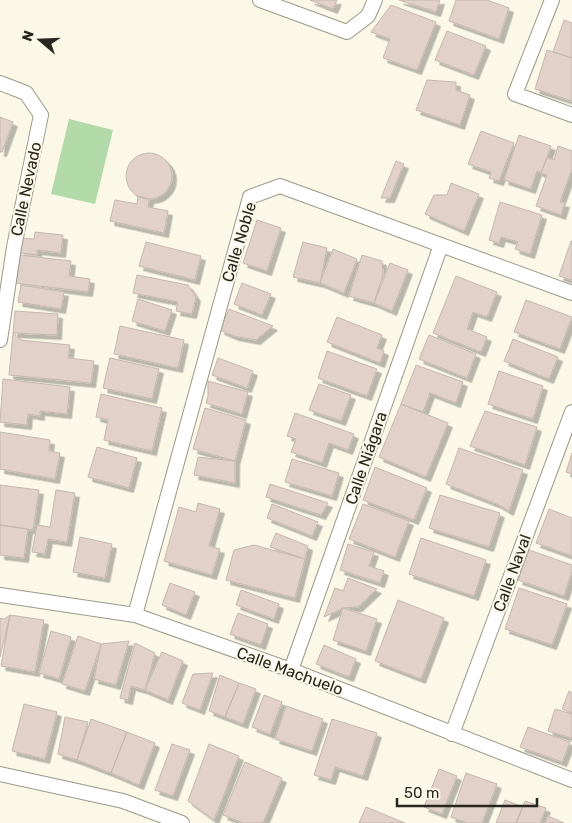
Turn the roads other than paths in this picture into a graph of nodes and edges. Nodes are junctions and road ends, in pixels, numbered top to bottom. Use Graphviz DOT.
graph roads {
  1 [pos="260,0"];
  2 [pos="375,0"];
  3 [pos="552,0"];
  4 [pos="0,83"];
  5 [pos="572,115"];
  6 [pos="441,245"];
  7 [pos="572,293"];
  8 [pos="0,340"];
  9 [pos="572,412"];
  10 [pos="0,595"];
  11 [pos="135,615"];
  12 [pos="291,670"];
  13 [pos="452,734"];
  14 [pos="0,774"];
  15 [pos="572,780"];
  16 [pos="182,823"];
  1 -- 2 [label="street"];
  3 -- 5 [label="street"];
  4 -- 8 [label="street, Calle Nevado"];
  6 -- 7 [label="street, Calle Noble"];
  6 -- 11 [label="street, Calle Noble"];
  6 -- 12 [label="street, Calle Niágara"];
  9 -- 13 [label="street, Calle Naval"];
  10 -- 11 [label="street, Calle Machuelo"];
  11 -- 12 [label="street, Calle Machuelo"];
  12 -- 13 [label="street, Calle Machuelo"];
  13 -- 15 [label="street, Calle Machuelo"];
  14 -- 16 [label="street"];
}
